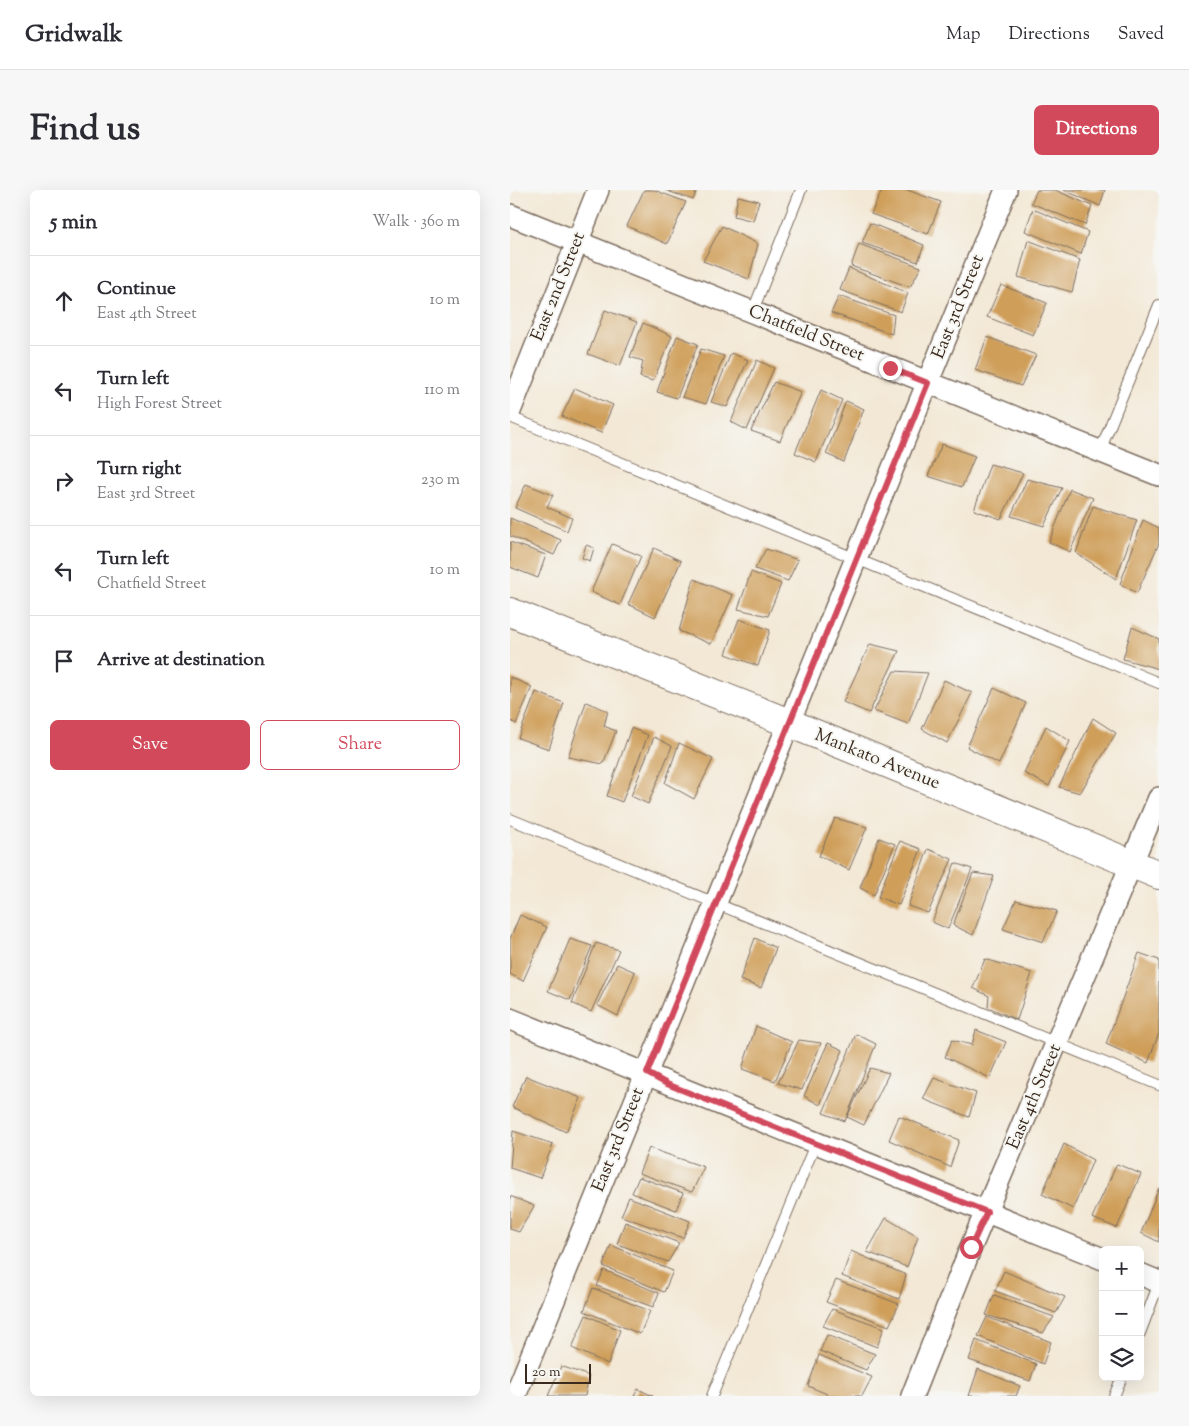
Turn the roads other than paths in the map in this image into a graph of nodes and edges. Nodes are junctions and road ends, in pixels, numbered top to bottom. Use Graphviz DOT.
graph roads {
  1 [pos="598,190"];
  2 [pos="801,190"];
  3 [pos="1006,190"];
  4 [pos="510,215"];
  5 [pos="576,243"];
  6 [pos="1159,305"];
  7 [pos="752,313"];
  8 [pos="928,383"];
  9 [pos="510,411"];
  10 [pos="510,416"];
  11 [pos="1100,451"];
  12 [pos="1159,475"];
  13 [pos="857,558"];
  14 [pos="510,612"];
  15 [pos="1159,683"];
  16 [pos="789,723"];
  17 [pos="1159,798"];
  18 [pos="510,819"];
  19 [pos="1132,864"];
  20 [pos="1159,876"];
  21 [pos="715,905"];
  22 [pos="510,1019"];
  23 [pos="1057,1043"];
  24 [pos="647,1073"];
  25 [pos="1159,1085"];
  26 [pos="816,1142"];
  27 [pos="987,1212"];
  28 [pos="1099,1257"];
  29 [pos="1144,1276"];
  30 [pos="1159,1283"];
  31 [pos="1144,1322"];
  32 [pos="1120,1381"];
  33 [pos="515,1396"];
  34 [pos="712,1396"];
  35 [pos="912,1396"];
  36 [pos="1114,1396"];
  1 -- 5 [label="street, East 2nd Street"];
  2 -- 7 [label="lane"];
  3 -- 8 [label="street, East 3rd Street"];
  4 -- 5 [label="street, Chatfield Street"];
  5 -- 7 [label="street, Chatfield Street"];
  5 -- 9 [label="street, East 2nd Street"];
  6 -- 11 [label="lane"];
  7 -- 8 [label="street, Chatfield Street"];
  8 -- 11 [label="street, Chatfield Street"];
  8 -- 13 [label="street, East 3rd Street"];
  10 -- 13 [label="lane"];
  11 -- 12 [label="street, Chatfield Street"];
  13 -- 15 [label="lane"];
  13 -- 16 [label="street, East 3rd Street"];
  14 -- 16 [label="street, Mankato Avenue"];
  16 -- 19 [label="street, Mankato Avenue"];
  16 -- 21 [label="street, East 3rd Street"];
  17 -- 19 [label="street, East 4th Street"];
  18 -- 21 [label="lane"];
  19 -- 20 [label="street, Mankato Avenue"];
  19 -- 23 [label="street, East 4th Street"];
  21 -- 23 [label="lane"];
  21 -- 24 [label="street, East 3rd Street"];
  22 -- 24 [label="street"];
  23 -- 25 [label="lane"];
  23 -- 27 [label="street, East 4th Street"];
  24 -- 26 [label="street"];
  24 -- 33 [label="street, East 3rd Street"];
  26 -- 27 [label="street"];
  26 -- 34 [label="lane"];
  27 -- 28 [label="street"];
  27 -- 35 [label="street, East 4th Street"];
  29 -- 30 [label="street"];
  30 -- 31 [label="lane"];
  32 -- 36 [label="lane"];
}
